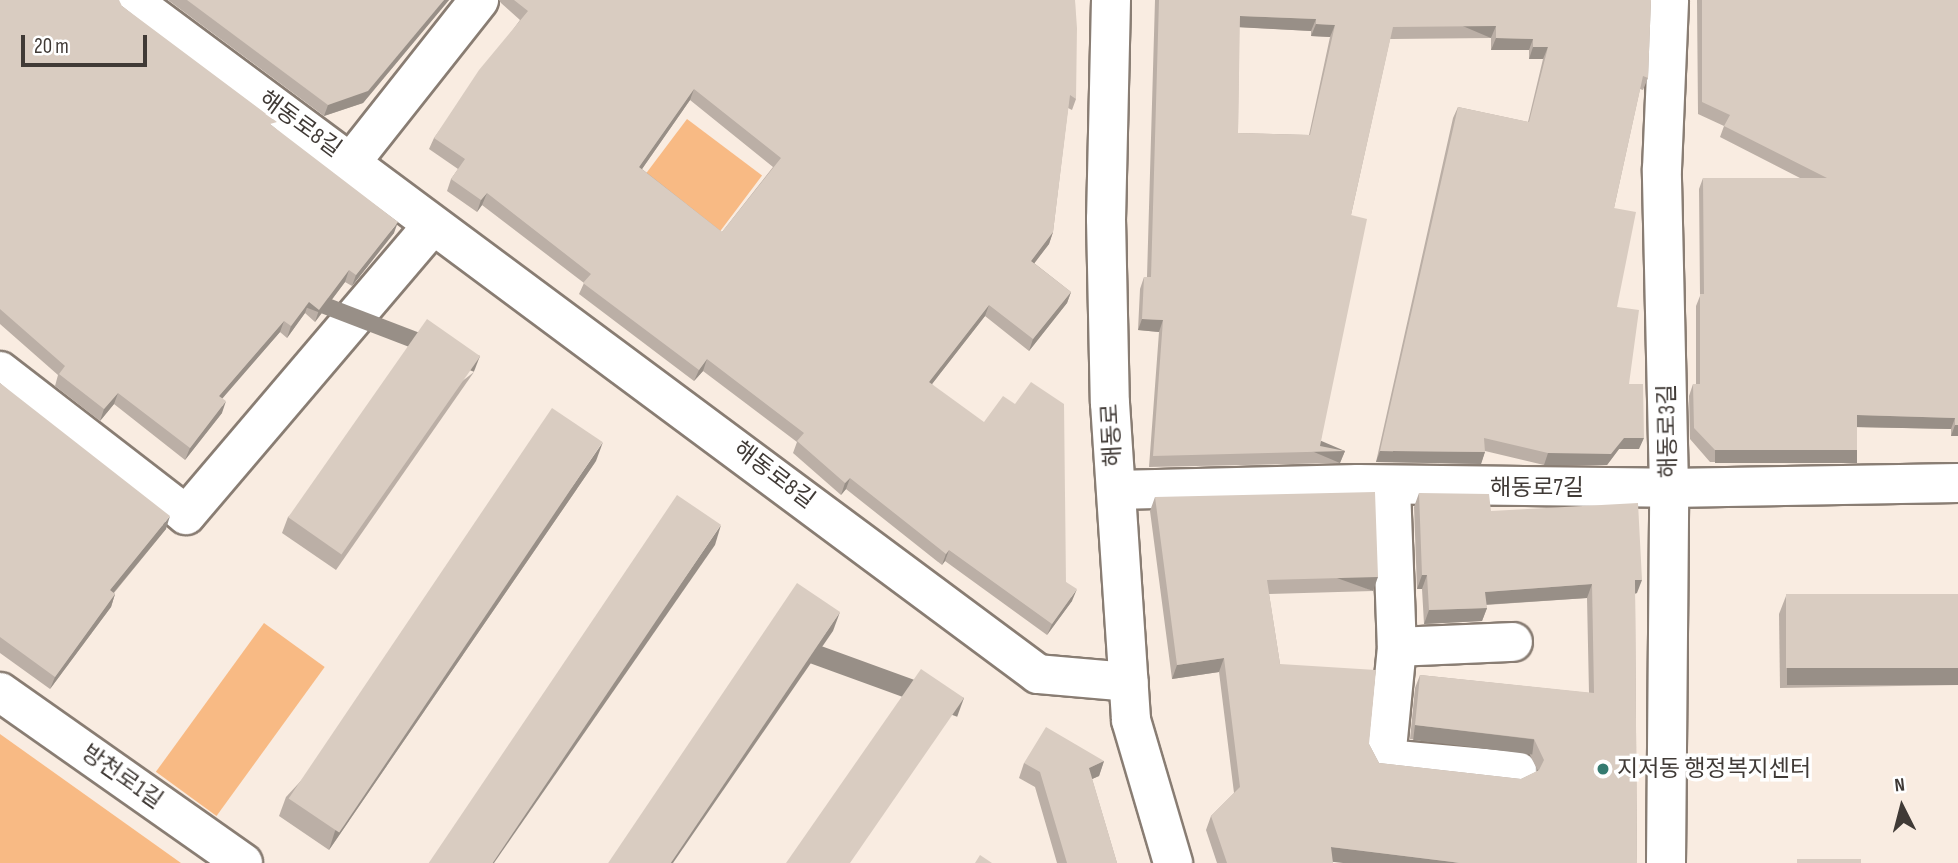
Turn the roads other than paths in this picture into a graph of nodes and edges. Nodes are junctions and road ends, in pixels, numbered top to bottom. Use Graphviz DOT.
graph roads {
  1 [pos="131,0"];
  2 [pos="479,0"];
  3 [pos="1111,0"];
  4 [pos="1669,0"];
  5 [pos="352,161"];
  6 [pos="432,226"];
  7 [pos="0,371"];
  8 [pos="1958,483"];
  9 [pos="1391,487"];
  10 [pos="1669,488"];
  11 [pos="1115,491"];
  12 [pos="1513,642"];
  13 [pos="1397,647"];
  14 [pos="1129,682"];
  15 [pos="0,692"];
  16 [pos="1517,771"];
  17 [pos="243,863"];
  18 [pos="1173,863"];
  19 [pos="1666,863"];
  1 -- 5 [label="street, 해동로8길"];
  2 -- 5 [label="street"];
  3 -- 11 [label="street, 해동로"];
  4 -- 10 [label="street, 해동로3길"];
  5 -- 6 [label="street, 해동로8길"];
  6 -- 7 [label="street"];
  6 -- 14 [label="street, 해동로8길"];
  8 -- 10 [label="street, 해동로7길"];
  9 -- 10 [label="street, 해동로7길"];
  9 -- 11 [label="street, 해동로7길"];
  9 -- 13 [label="street"];
  10 -- 19 [label="street, 해동로3길"];
  11 -- 14 [label="street, 해동로"];
  12 -- 13 [label="street"];
  13 -- 16 [label="street"];
  14 -- 18 [label="street, 해동로"];
  15 -- 17 [label="street, 방천로1길"];
}
